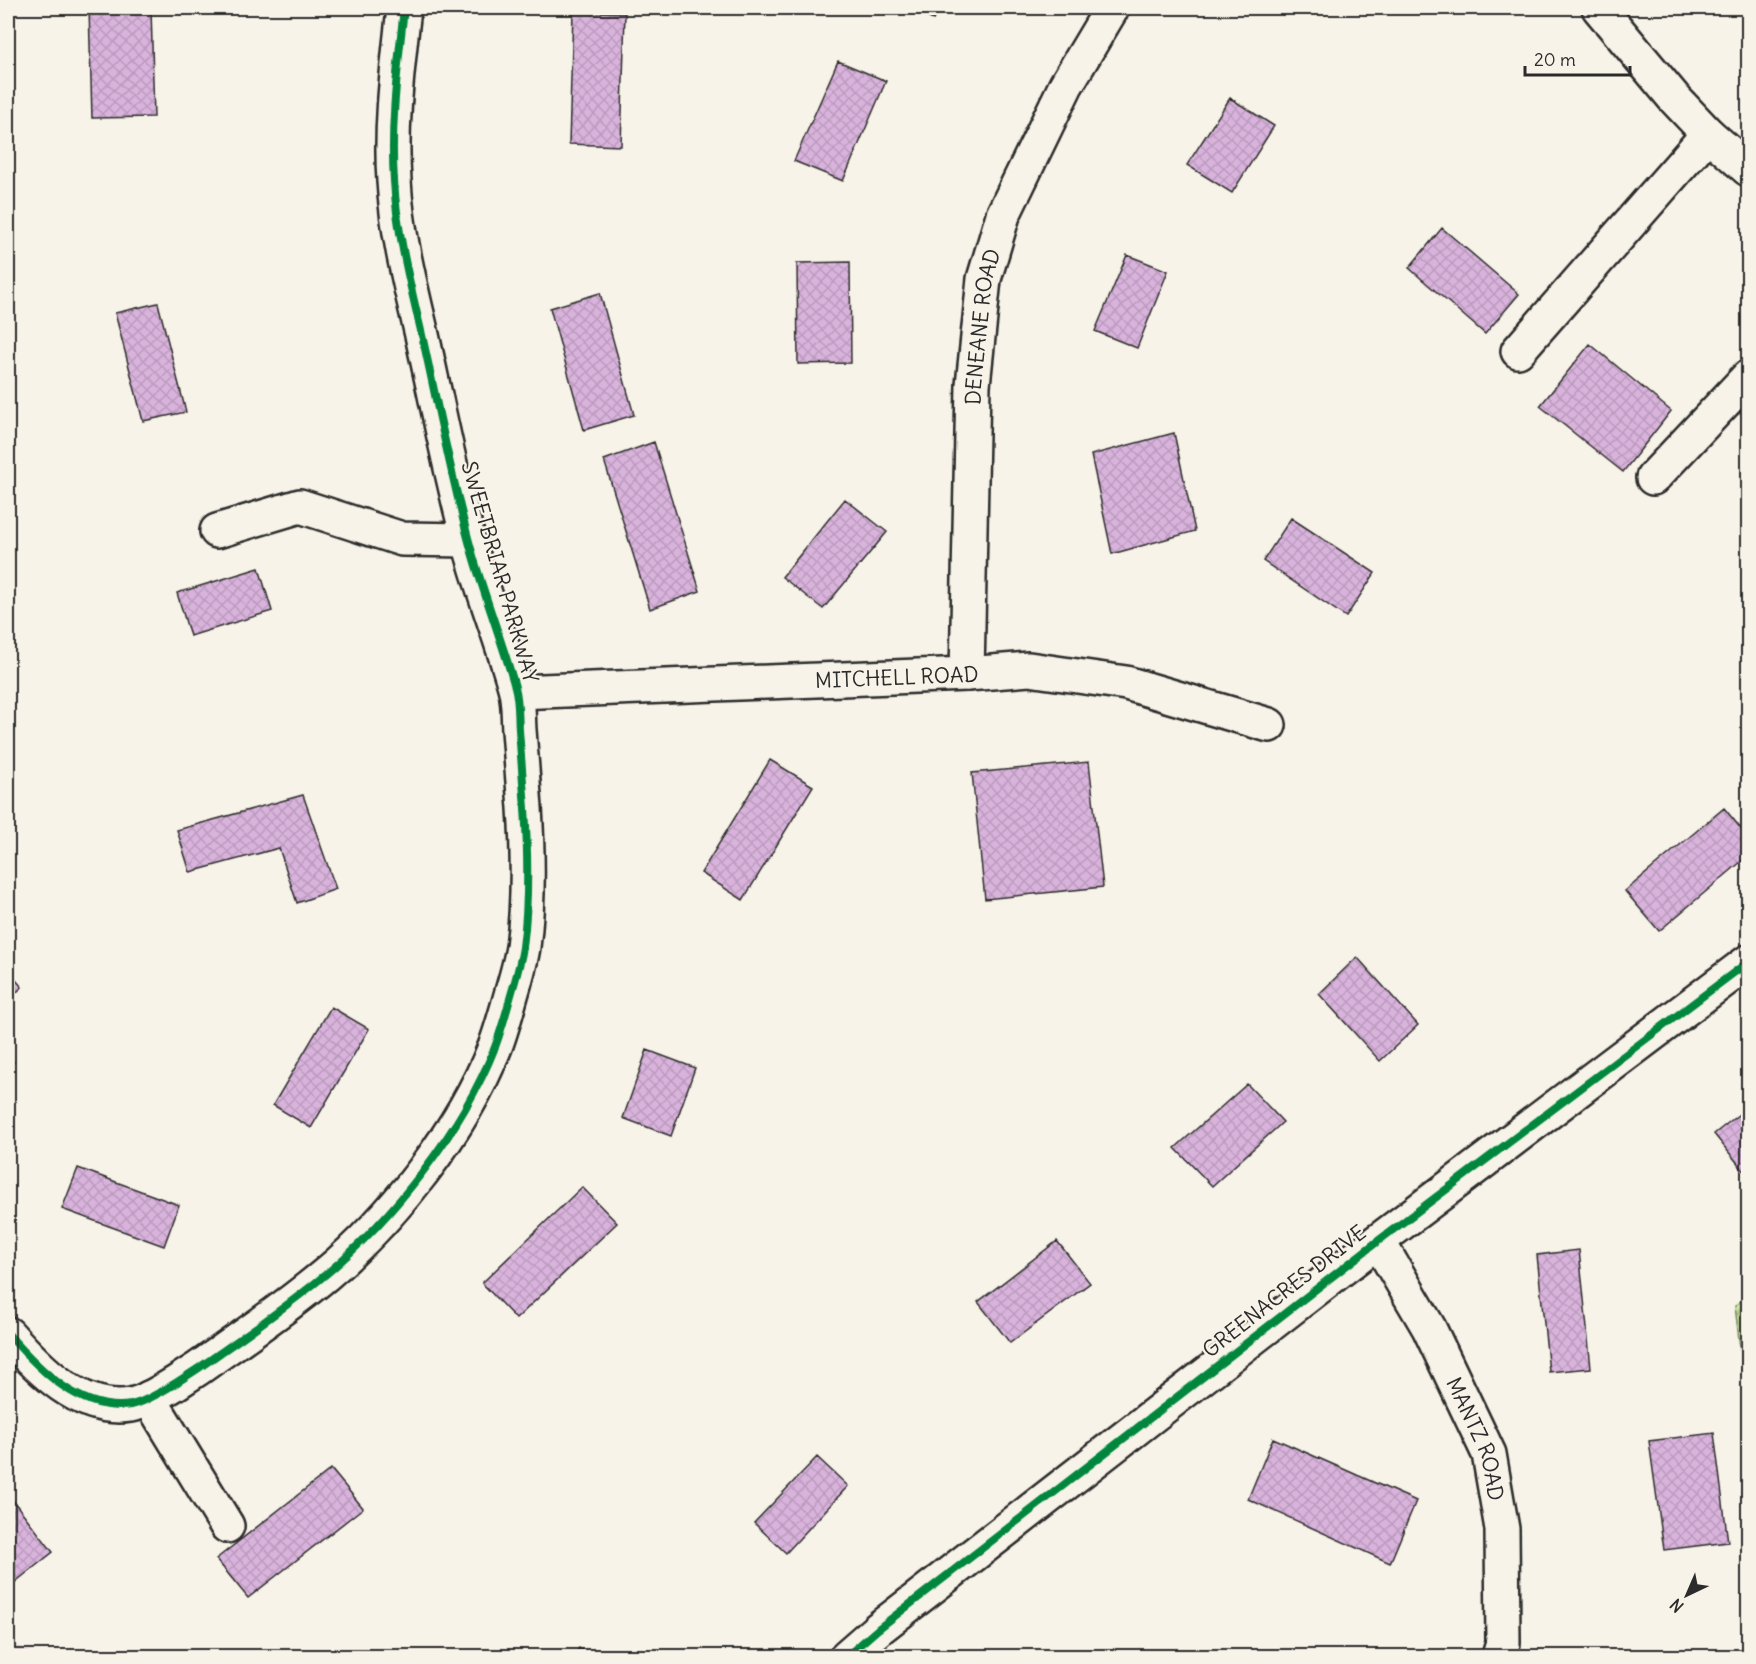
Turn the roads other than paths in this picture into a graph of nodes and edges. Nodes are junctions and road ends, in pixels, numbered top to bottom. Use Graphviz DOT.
graph roads {
  1 [pos="404,8"];
  2 [pos="1112,8"];
  3 [pos="1599,8"];
  4 [pos="1708,134"];
  5 [pos="1749,170"];
  6 [pos="1518,351"];
  7 [pos="1749,377"];
  8 [pos="1653,478"];
  9 [pos="217,531"];
  10 [pos="468,540"];
  11 [pos="967,674"];
  12 [pos="517,692"];
  13 [pos="1269,725"];
  14 [pos="1749,962"];
  15 [pos="1378,1241"];
  16 [pos="8,1334"];
  17 [pos="134,1402"];
  18 [pos="227,1526"];
  19 [pos="848,1656"];
  20 [pos="1499,1656"];
  1 -- 10 [label="street, SWEETBRIAR PARKWAY"];
  2 -- 11 [label="street, DENEANE ROAD"];
  3 -- 4 [label="street"];
  4 -- 5 [label="street"];
  4 -- 6 [label="street"];
  7 -- 8 [label="street"];
  9 -- 10 [label="street"];
  10 -- 12 [label="street, SWEETBRIAR PARKWAY"];
  11 -- 12 [label="street, MITCHELL ROAD"];
  11 -- 13 [label="street, MITCHELL ROAD"];
  12 -- 17 [label="street, SWEETBRIAR PARKWAY"];
  14 -- 15 [label="street, GREENACRES DRIVE"];
  15 -- 19 [label="street, GREENACRES DRIVE"];
  15 -- 20 [label="street, MANTZ ROAD"];
  16 -- 17 [label="street"];
  17 -- 18 [label="street"];
}
